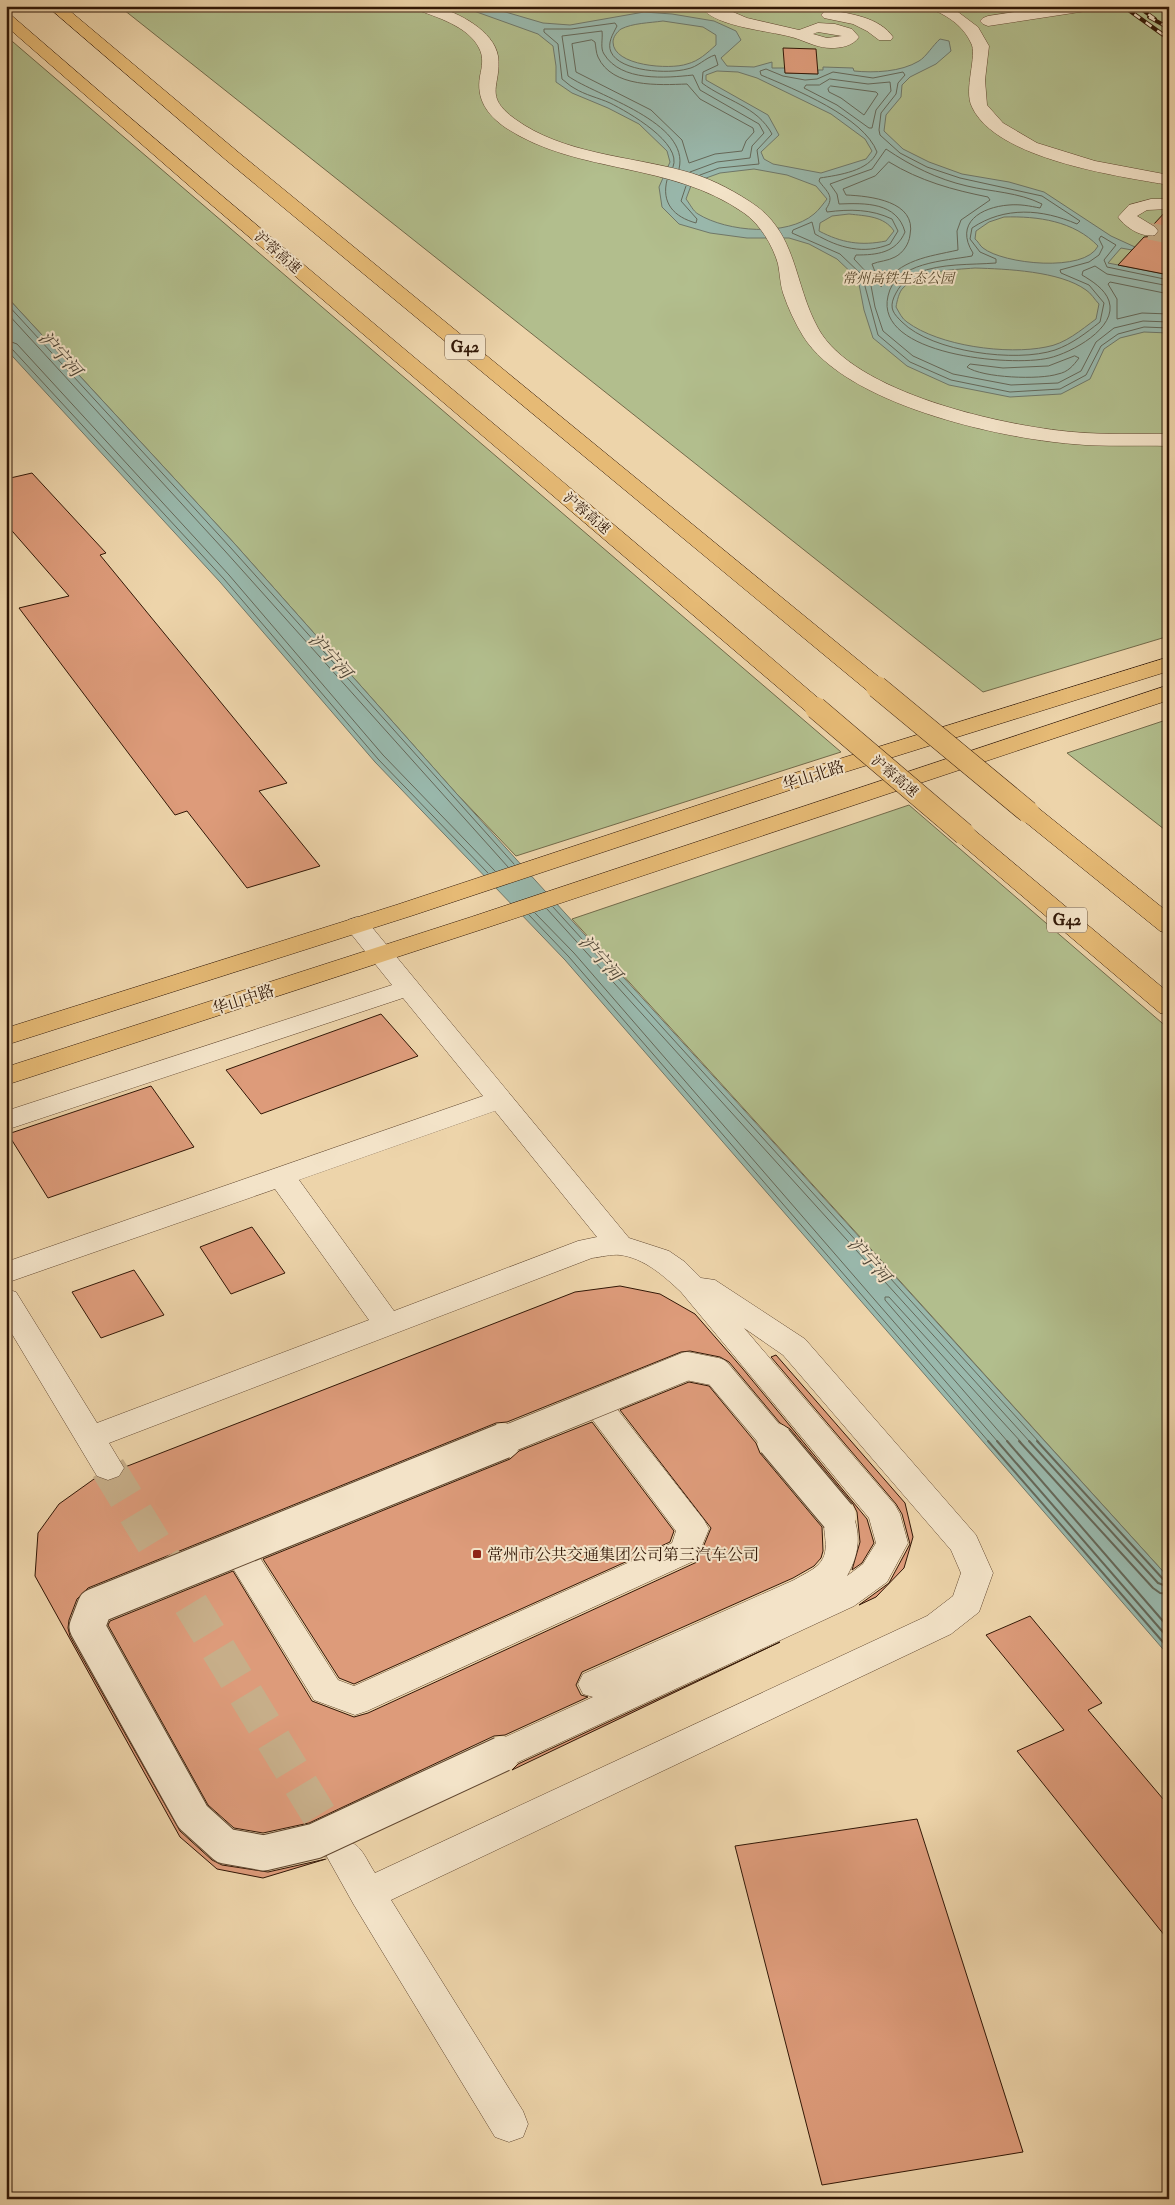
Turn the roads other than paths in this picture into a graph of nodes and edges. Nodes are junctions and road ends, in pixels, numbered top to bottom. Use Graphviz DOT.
graph roads {
  1 [pos="54,6"];
  2 [pos="420,6"];
  3 [pos="707,6"];
  4 [pos="937,6"];
  5 [pos="1086,6"];
  6 [pos="825,14"];
  7 [pos="6,18"];
  8 [pos="988,21"];
  9 [pos="867,23"];
  10 [pos="885,37"];
  11 [pos="1169,180"];
  12 [pos="1169,204"];
  13 [pos="1149,230"];
  14 [pos="1169,436"];
  15 [pos="1147,440"];
  16 [pos="1169,440"];
  17 [pos="1169,664"];
  18 [pos="1169,692"];
  19 [pos="480,922"];
  20 [pos="357,925"];
  21 [pos="1169,926"];
  22 [pos="380,954"];
  23 [pos="408,988"];
  24 [pos="1169,1007"];
  25 [pos="6,1037"];
  26 [pos="6,1076"];
  27 [pos="500,1100"];
  28 [pos="6,1121"];
  29 [pos="281,1176"];
  30 [pos="619,1245"];
  31 [pos="672,1265"];
  32 [pos="6,1273"];
  33 [pos="6,1299"];
  34 [pos="388,1324"];
  35 [pos="595,1403"];
  36 [pos="90,1438"];
  37 [pos="108,1468"];
  38 [pos="237,1548"];
  39 [pos="597,1688"];
  40 [pos="344,1855"];
  41 [pos="367,1894"];
  42 [pos="510,2124"];
  1 -- 21 [label="main road, G42, bridge"];
  2 -- 15 [label="lane"];
  3 -- 9 [label="lane"];
  4 -- 11 [label="lane"];
  5 -- 8 [label="lane"];
  6 -- 9 [label="lane"];
  7 -- 24 [label="main road, 沪蓉高速 / G42, bridge"];
  9 -- 10 [label="lane"];
  12 -- 13 [label="lane"];
  14 -- 15 [label="lane"];
  15 -- 16 [label="lane"];
  17 -- 20 [label="main road, 华山北路"];
  18 -- 19 [label="main road, 华山北路"];
  19 -- 22 [label="main road, 华山中路"];
  20 -- 22 [label="lane"];
  20 -- 25 [label="main road"];
  22 -- 23 [label="lane"];
  22 -- 26 [label="main road, 华山中路"];
  23 -- 27 [label="lane"];
  23 -- 28 [label="lane"];
  27 -- 29 [label="lane"];
  27 -- 30 [label="lane"];
  29 -- 32 [label="lane"];
  29 -- 34 [label="lane"];
  30 -- 31 [label="lane"];
  30 -- 34 [label="lane"];
  31 -- 39 [label="lane"];
  31 -- 41 [label="lane"];
  33 -- 36 [label="lane"];
  34 -- 36 [label="lane"];
  35 -- 38 [label="lane, bridge"];
  35 -- 38 [label="lane"];
  35 -- 39 [label="lane, bridge"];
  36 -- 37 [label="lane"];
  38 -- 39 [label="lane, bridge"];
  40 -- 41 [label="lane"];
  41 -- 42 [label="lane"];
}
